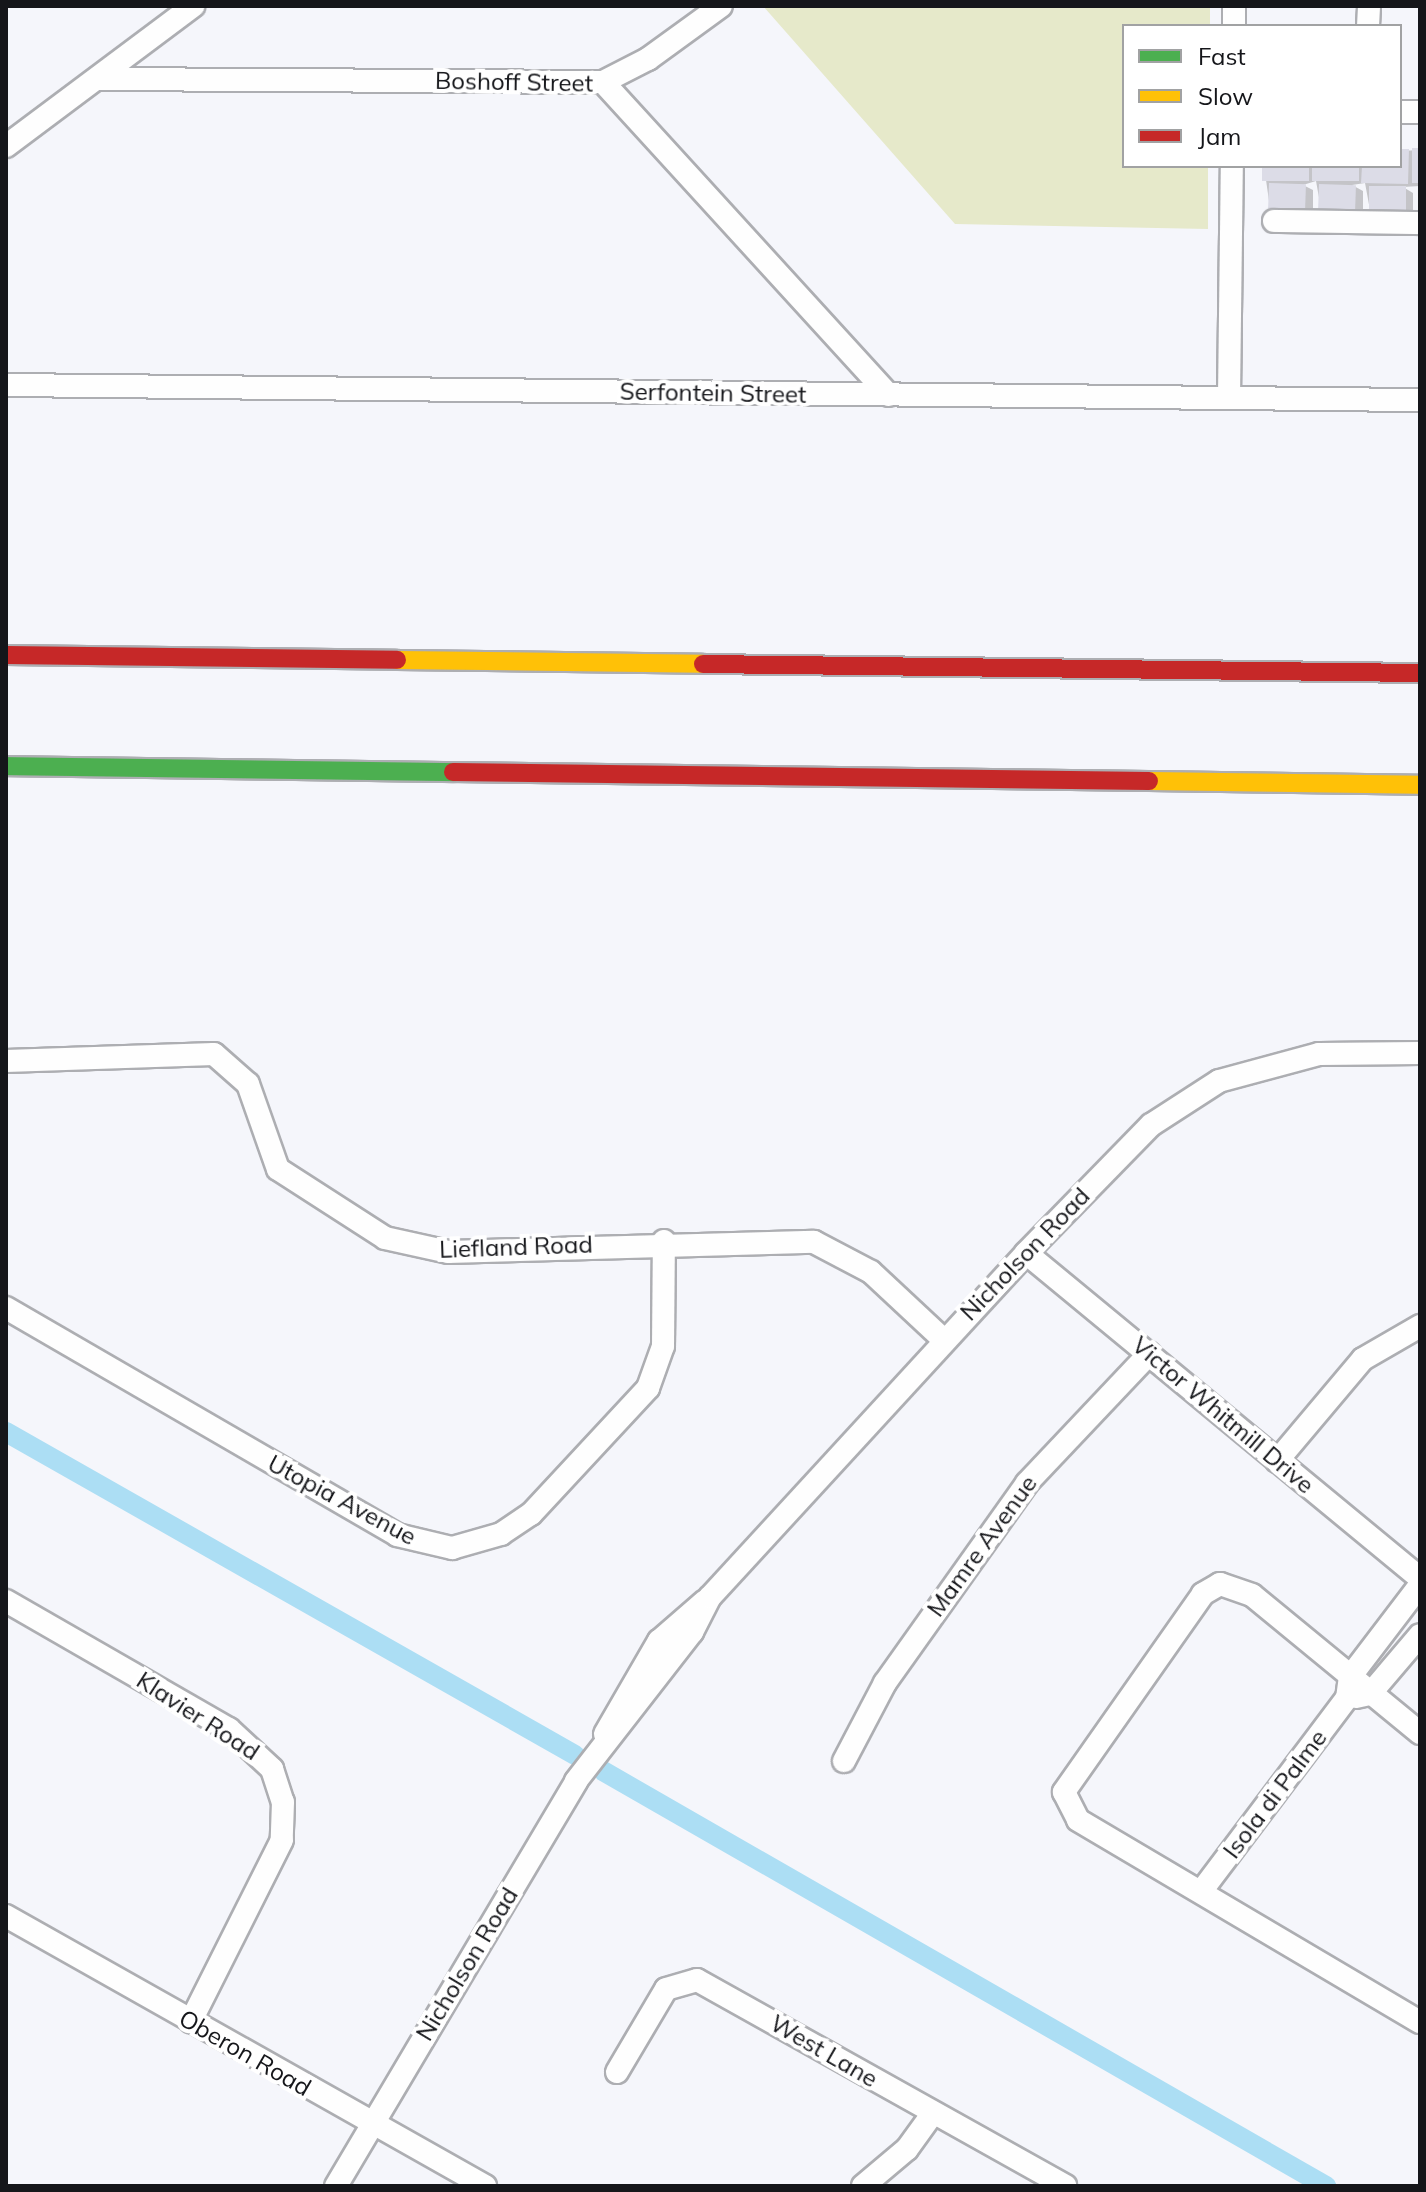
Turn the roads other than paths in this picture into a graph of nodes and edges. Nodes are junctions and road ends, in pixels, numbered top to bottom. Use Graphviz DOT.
graph roads {
  1 [pos="193,6"];
  2 [pos="721,6"];
  3 [pos="98,79"];
  4 [pos="603,82"];
  5 [pos="6,146"];
  6 [pos="1232,168"];
  7 [pos="1274,221"];
  8 [pos="1420,223"];
  9 [pos="6,385"];
  10 [pos="889,395"];
  11 [pos="1229,397"];
  12 [pos="1420,400"];
  13 [pos="305,637"];
  14 [pos="6,655"];
  15 [pos="755,662"];
  16 [pos="1420,673"];
  17 [pos="6,766"];
  18 [pos="378,771"];
  19 [pos="1420,785"];
  20 [pos="81,789"];
  21 [pos="1420,1053"];
  22 [pos="6,1061"];
  23 [pos="664,1241"];
  24 [pos="1026,1253"];
  25 [pos="6,1308"];
  26 [pos="1420,1326"];
  27 [pos="944,1340"];
  28 [pos="1149,1354"];
  29 [pos="1277,1461"];
  30 [pos="1420,1578"];
  31 [pos="1420,1585"];
  32 [pos="6,1601"];
  33 [pos="1420,1635"];
  34 [pos="1349,1688"];
  35 [pos="1370,1694"];
  36 [pos="1420,1733"];
  37 [pos="844,1761"];
  38 [pos="1203,1889"];
  39 [pos="6,1916"];
  40 [pos="191,2021"];
  41 [pos="1420,2022"];
  42 [pos="617,2072"];
  43 [pos="933,2113"];
  44 [pos="371,2126"];
  45 [pos="336,2186"];
  46 [pos="485,2186"];
  47 [pos="863,2186"];
  48 [pos="1065,2186"];
  1 -- 3 [label="street"];
  2 -- 4 [label="street"];
  3 -- 4 [label="street, Boshoff Street"];
  3 -- 5 [label="street"];
  4 -- 10 [label="street, Boshoff Street"];
  6 -- 11 [label="street"];
  7 -- 8 [label="street"];
  9 -- 10 [label="street, Serfontein Street"];
  10 -- 11 [label="street, Serfontein Street"];
  11 -- 12 [label="street, Serfontein Street"];
  13 -- 15 [label="highway"];
  14 -- 15 [label="highway"];
  15 -- 16 [label="highway"];
  17 -- 18 [label="highway"];
  18 -- 19 [label="highway"];
  18 -- 20 [label="highway"];
  21 -- 24 [label="street, Nicholson Road"];
  22 -- 23 [label="street, Liefland Road"];
  23 -- 25 [label="street, Utopia Avenue"];
  23 -- 27 [label="street, Liefland Road"];
  24 -- 27 [label="street, Nicholson Road"];
  24 -- 28 [label="street, Victor Whitmill Drive"];
  26 -- 29 [label="street"];
  27 -- 44 [label="street, Nicholson Road"];
  28 -- 29 [label="street, Victor Whitmill Drive"];
  28 -- 37 [label="street, Mamre Avenue"];
  29 -- 30 [label="street, Victor Whitmill Drive"];
  31 -- 34 [label="street, Isola di Palme"];
  32 -- 40 [label="street, Klavier Road"];
  33 -- 35 [label="street"];
  34 -- 35 [label="street"];
  34 -- 38 [label="street, Isola di Palme"];
  34 -- 38 [label="street"];
  35 -- 36 [label="street"];
  38 -- 41 [label="street"];
  39 -- 40 [label="street, Oberon Road"];
  40 -- 44 [label="street, Oberon Road"];
  42 -- 43 [label="street, West Lane"];
  43 -- 47 [label="street"];
  43 -- 48 [label="street, West Lane"];
  44 -- 45 [label="street, Nicholson Road"];
  44 -- 46 [label="street, Oberon Road"];
}
